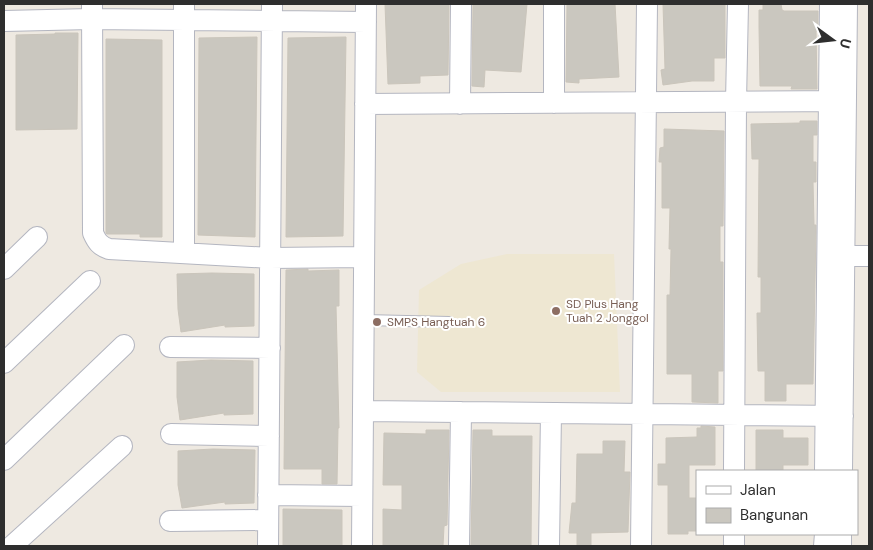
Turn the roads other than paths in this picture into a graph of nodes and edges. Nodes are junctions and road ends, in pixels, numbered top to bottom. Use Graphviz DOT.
graph roads {
  1 [pos="461,4"];
  2 [pos="554,4"];
  3 [pos="647,4"];
  4 [pos="738,4"];
  5 [pos="830,4"];
  6 [pos="847,4"];
  7 [pos="92,11"];
  8 [pos="184,12"];
  9 [pos="272,12"];
  10 [pos="366,13"];
  11 [pos="4,21"];
  12 [pos="838,101"];
  13 [pos="736,102"];
  14 [pos="554,103"];
  15 [pos="646,103"];
  16 [pos="365,104"];
  17 [pos="460,104"];
  18 [pos="37,237"];
  19 [pos="184,252"];
  20 [pos="836,256"];
  21 [pos="869,256"];
  22 [pos="364,257"];
  23 [pos="270,258"];
  24 [pos="4,269"];
  25 [pos="90,281"];
  26 [pos="364,320"];
  27 [pos="448,322"];
  28 [pos="124,345"];
  29 [pos="170,347"];
  30 [pos="270,348"];
  31 [pos="4,363"];
  32 [pos="363,411"];
  33 [pos="461,412"];
  34 [pos="551,413"];
  35 [pos="642,414"];
  36 [pos="734,414"];
  37 [pos="834,415"];
  38 [pos="171,434"];
  39 [pos="269,436"];
  40 [pos="122,446"];
  41 [pos="4,460"];
  42 [pos="734,470"];
  43 [pos="826,470"];
  44 [pos="842,470"];
  45 [pos="268,495"];
  46 [pos="362,496"];
  47 [pos="268,520"];
  48 [pos="170,521"];
  49 [pos="12,546"];
  50 [pos="268,546"];
  51 [pos="362,546"];
  52 [pos="459,546"];
  53 [pos="549,546"];
  54 [pos="641,546"];
  1 -- 17 [label="street"];
  2 -- 14 [label="street"];
  3 -- 15 [label="street"];
  4 -- 13 [label="street"];
  5 -- 12 [label="street"];
  6 -- 12 [label="street"];
  7 -- 8 [label="street"];
  7 -- 11 [label="street"];
  7 -- 19 [label="street"];
  8 -- 9 [label="street"];
  8 -- 19 [label="street"];
  9 -- 10 [label="street"];
  9 -- 23 [label="street"];
  10 -- 16 [label="street"];
  12 -- 13 [label="street"];
  12 -- 20 [label="street"];
  13 -- 15 [label="street"];
  13 -- 36 [label="street"];
  14 -- 15 [label="street"];
  14 -- 17 [label="street"];
  15 -- 35 [label="street"];
  16 -- 17 [label="street"];
  16 -- 22 [label="street"];
  18 -- 24 [label="street"];
  19 -- 23 [label="street"];
  20 -- 21 [label="street"];
  20 -- 37 [label="street"];
  22 -- 23 [label="street"];
  22 -- 26 [label="street"];
  23 -- 30 [label="street"];
  25 -- 31 [label="street"];
  26 -- 27 [label="lane"];
  26 -- 32 [label="street"];
  28 -- 41 [label="street"];
  29 -- 30 [label="street"];
  30 -- 39 [label="street"];
  32 -- 33 [label="street"];
  32 -- 46 [label="street"];
  33 -- 34 [label="street"];
  33 -- 52 [label="street"];
  34 -- 35 [label="street"];
  34 -- 53 [label="street"];
  35 -- 36 [label="street"];
  35 -- 54 [label="street"];
  36 -- 37 [label="street"];
  36 -- 42 [label="street"];
  37 -- 43 [label="street"];
  37 -- 44 [label="street"];
  38 -- 39 [label="street"];
  39 -- 45 [label="street"];
  40 -- 49 [label="street"];
  45 -- 46 [label="street"];
  45 -- 47 [label="street"];
  46 -- 51 [label="street"];
  47 -- 48 [label="street"];
  47 -- 50 [label="street"];
}
